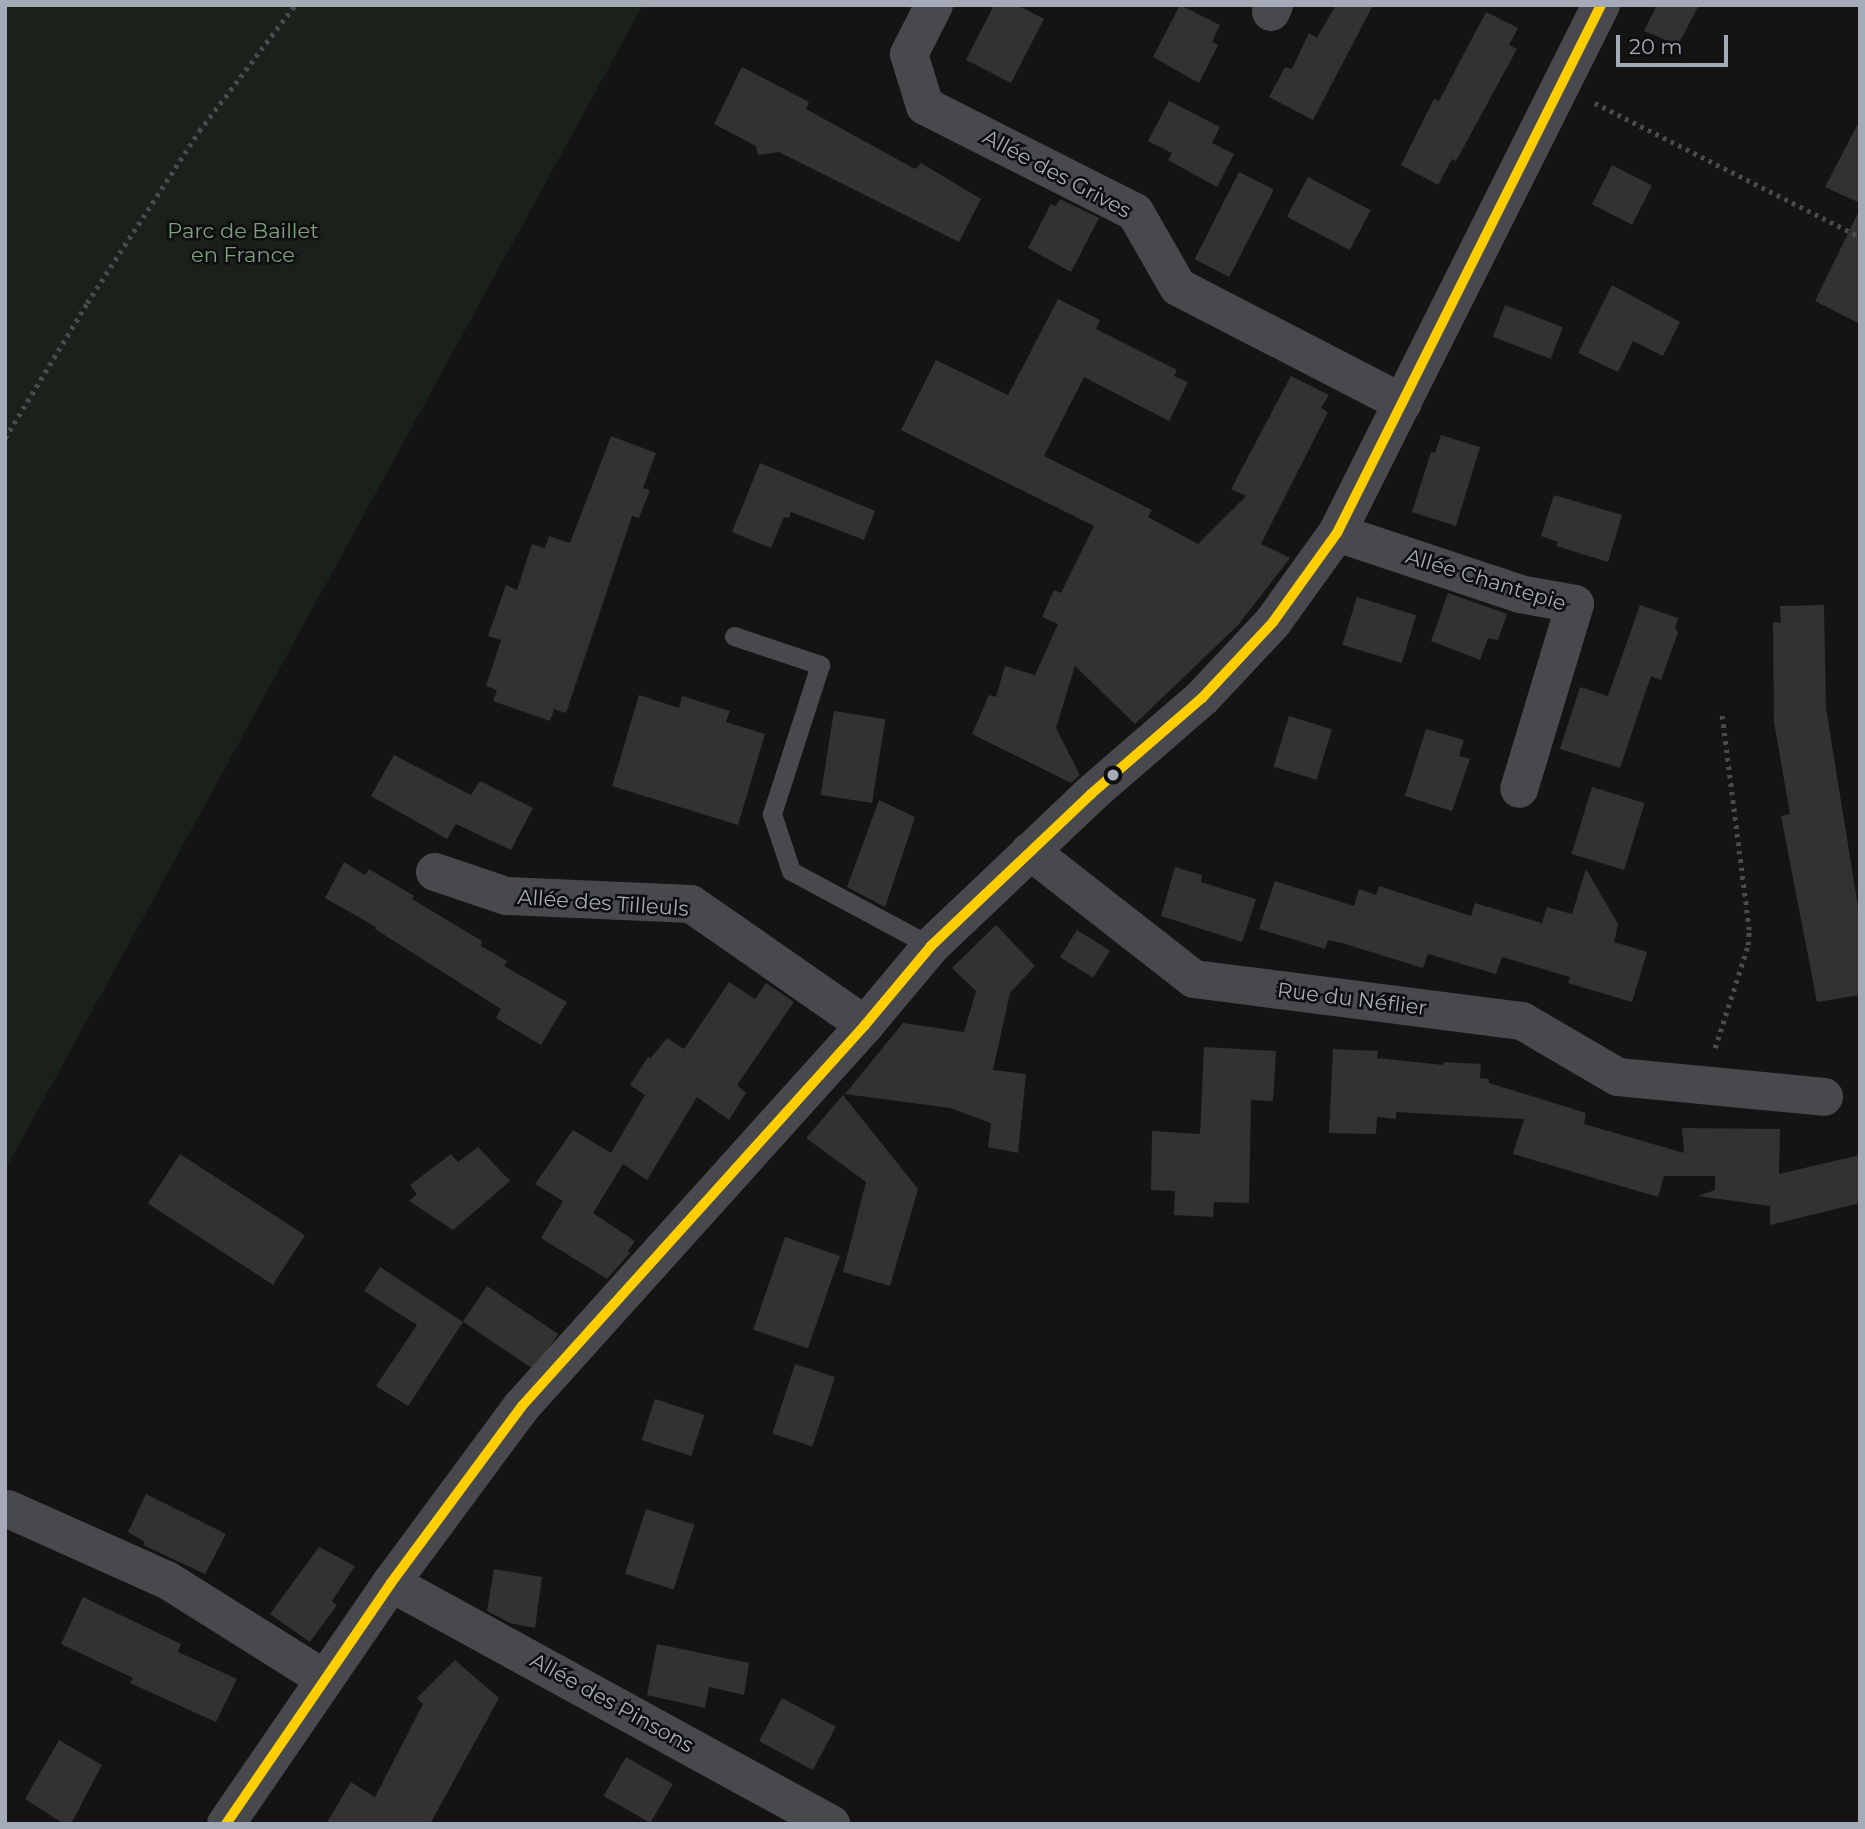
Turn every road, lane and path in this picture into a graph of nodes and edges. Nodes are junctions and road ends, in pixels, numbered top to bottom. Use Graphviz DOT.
graph roads {
  1 [pos="295,5"];
  2 [pos="934,5"];
  3 [pos="1601,5"];
  4 [pos="1561,86"];
  5 [pos="1860,237"];
  6 [pos="1403,403"];
  7 [pos="5,438"];
  8 [pos="1337,533"];
  9 [pos="734,636"];
  10 [pos="1722,715"];
  11 [pos="1519,789"];
  12 [pos="1030,851"];
  13 [pos="435,872"];
  14 [pos="932,946"];
  15 [pos="865,1025"];
  16 [pos="1703,1085"];
  17 [pos="1824,1097"];
  18 [pos="8,1509"];
  19 [pos="391,1583"];
  20 [pos="325,1679"];
  21 [pos="226,1824"];
  22 [pos="831,1824"];
  1 -- 7 [label="path"];
  2 -- 6 [label="street, Allée des Grives"];
  3 -- 4 [label="street"];
  4 -- 5 [label="path"];
  4 -- 6 [label="street"];
  6 -- 8 [label="street"];
  8 -- 11 [label="street, Allée Chantepie"];
  8 -- 12 [label="street"];
  9 -- 14 [label="lane"];
  10 -- 16 [label="path"];
  12 -- 14 [label="street"];
  12 -- 16 [label="street, Rue du Néflier"];
  13 -- 15 [label="street, Allée des Tilleuls"];
  14 -- 15 [label="street"];
  15 -- 19 [label="street"];
  16 -- 17 [label="street, Rue du Néflier"];
  18 -- 20 [label="street"];
  19 -- 20 [label="street"];
  19 -- 22 [label="street, Allée des Pinsons"];
  20 -- 21 [label="street"];
}
